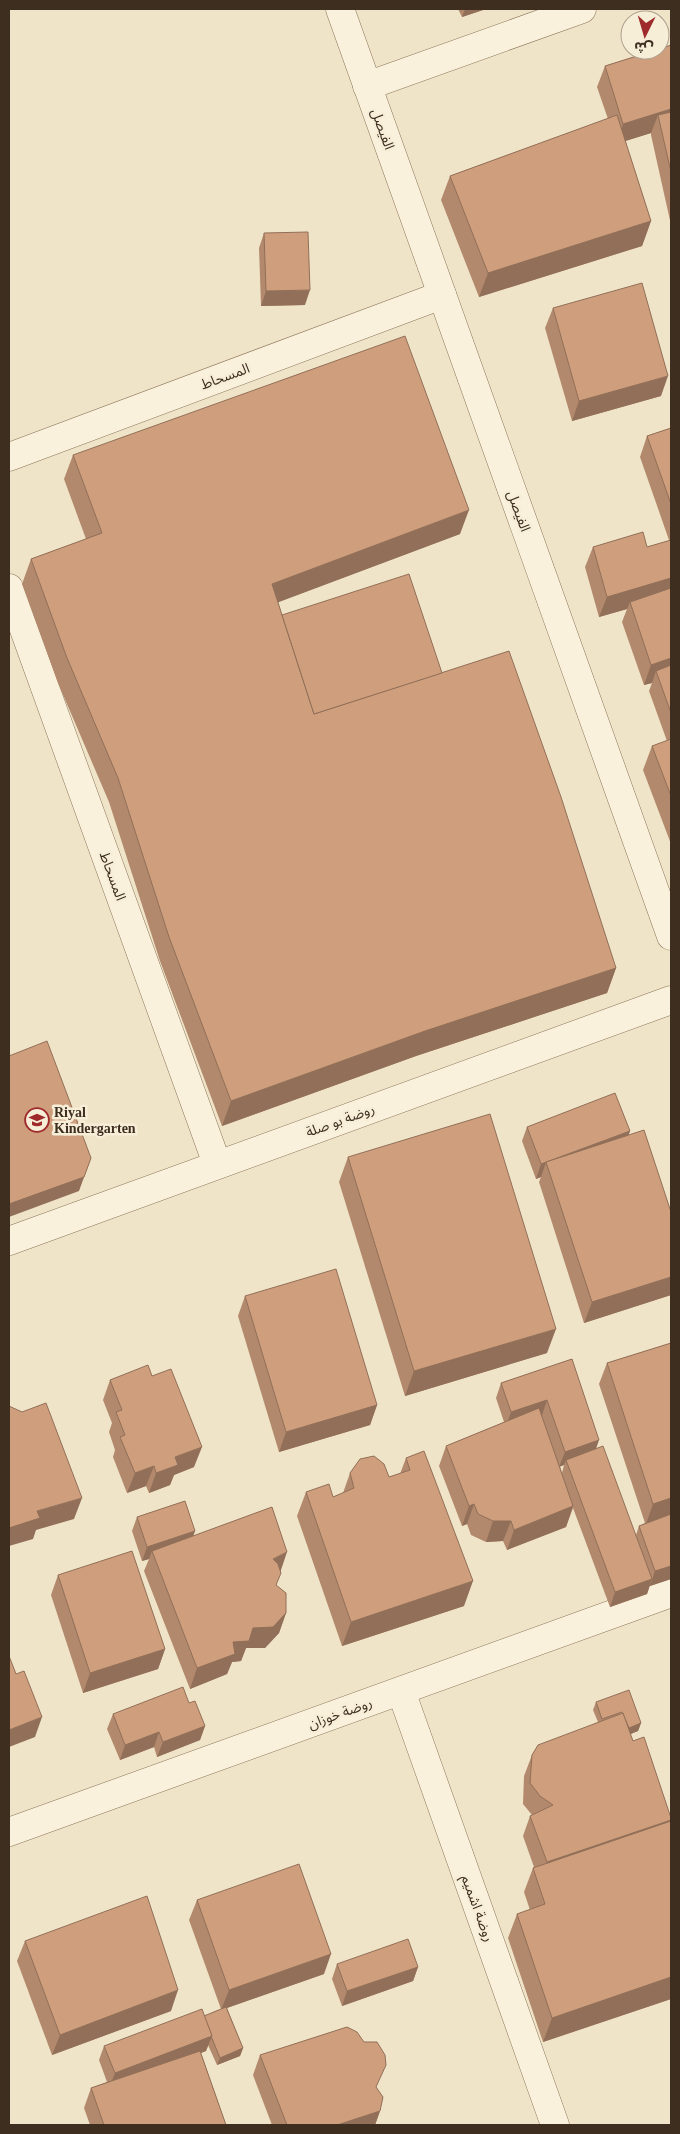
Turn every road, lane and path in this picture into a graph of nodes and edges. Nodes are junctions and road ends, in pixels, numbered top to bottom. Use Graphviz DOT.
graph roads {
  1 [pos="340,9"];
  2 [pos="582,9"];
  3 [pos="367,86"];
  4 [pos="442,295"];
  5 [pos="9,457"];
  6 [pos="9,588"];
  7 [pos="671,936"];
  8 [pos="671,1000"];
  9 [pos="216,1164"];
  10 [pos="9,1241"];
  11 [pos="671,1593"];
  12 [pos="401,1691"];
  13 [pos="9,1832"];
  14 [pos="555,2125"];
  1 -- 3 [label="street, الفيصل"];
  2 -- 3 [label="street"];
  3 -- 4 [label="street, الفيصل"];
  4 -- 5 [label="street, المسحاط"];
  4 -- 7 [label="street, الفيصل"];
  6 -- 9 [label="street, المسحاط"];
  8 -- 9 [label="street, روضة بو صلة"];
  9 -- 10 [label="street, روضة بو صلة"];
  11 -- 12 [label="street, روضة خوزان"];
  12 -- 13 [label="street, روضة خوزان"];
  12 -- 14 [label="street, روضة اشميم"];
}
